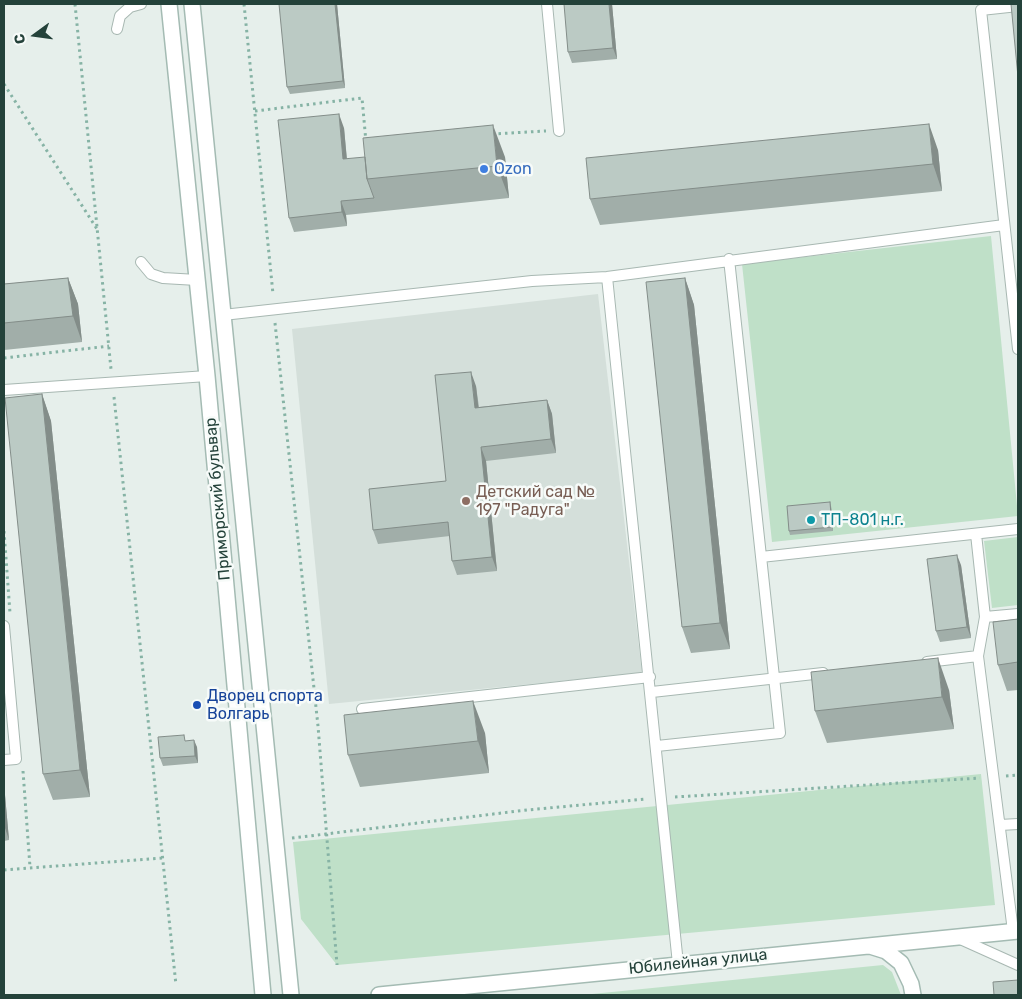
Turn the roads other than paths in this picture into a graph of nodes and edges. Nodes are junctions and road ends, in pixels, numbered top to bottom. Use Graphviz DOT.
graph roads {
  1 [pos="141,4"];
  2 [pos="169,4"];
  3 [pos="192,4"];
  4 [pos="547,4"];
  5 [pos="1018,6"];
  6 [pos="117,30"];
  7 [pos="559,130"];
  8 [pos="1004,225"];
  9 [pos="729,259"];
  10 [pos="141,262"];
  11 [pos="607,277"];
  12 [pos="197,280"];
  13 [pos="223,315"];
  14 [pos="1018,349"];
  15 [pos="206,376"];
  16 [pos="4,390"];
  17 [pos="1018,529"];
  18 [pos="976,534"];
  19 [pos="761,557"];
  20 [pos="1018,614"];
  21 [pos="985,617"];
  22 [pos="4,626"];
  23 [pos="978,656"];
  24 [pos="920,662"];
  25 [pos="832,672"];
  26 [pos="650,677"];
  27 [pos="774,679"];
  28 [pos="652,692"];
  29 [pos="362,709"];
  30 [pos="657,746"];
  31 [pos="4,760"];
  32 [pos="1018,824"];
  33 [pos="1000,825"];
  34 [pos="1016,931"];
  35 [pos="956,937"];
  36 [pos="865,945"];
  37 [pos="678,964"];
  38 [pos="1018,965"];
  39 [pos="263,995"];
  40 [pos="291,995"];
  41 [pos="379,995"];
  42 [pos="913,995"];
  1 -- 6 [label="lane"];
  2 -- 12 [label="main road, Приморский бульвар"];
  3 -- 13 [label="main road"];
  4 -- 7 [label="lane"];
  5 -- 8 [label="lane"];
  8 -- 9 [label="lane"];
  8 -- 14 [label="lane"];
  9 -- 11 [label="lane"];
  9 -- 19 [label="lane"];
  10 -- 12 [label="lane"];
  11 -- 13 [label="lane"];
  11 -- 26 [label="lane"];
  12 -- 15 [label="main road, Приморский бульвар"];
  13 -- 40 [label="main road"];
  15 -- 16 [label="lane"];
  15 -- 39 [label="main road, Приморский бульвар"];
  17 -- 18 [label="lane"];
  18 -- 19 [label="lane"];
  18 -- 21 [label="lane"];
  19 -- 27 [label="lane"];
  20 -- 21 [label="lane"];
  21 -- 23 [label="lane"];
  22 -- 31 [label="lane"];
  23 -- 24 [label="lane"];
  23 -- 33 [label="lane"];
  25 -- 27 [label="lane"];
  26 -- 28 [label="lane"];
  26 -- 29 [label="lane"];
  27 -- 28 [label="lane"];
  27 -- 30 [label="lane"];
  28 -- 30 [label="lane"];
  30 -- 37 [label="lane"];
  32 -- 33 [label="lane"];
  33 -- 34 [label="lane"];
  34 -- 35 [label="main road, Юбилейная улица"];
  35 -- 36 [label="main road, Юбилейная улица"];
  35 -- 38 [label="lane"];
  36 -- 37 [label="main road, Юбилейная улица"];
  36 -- 42 [label="main road"];
  37 -- 41 [label="main road, Юбилейная улица"];
}
